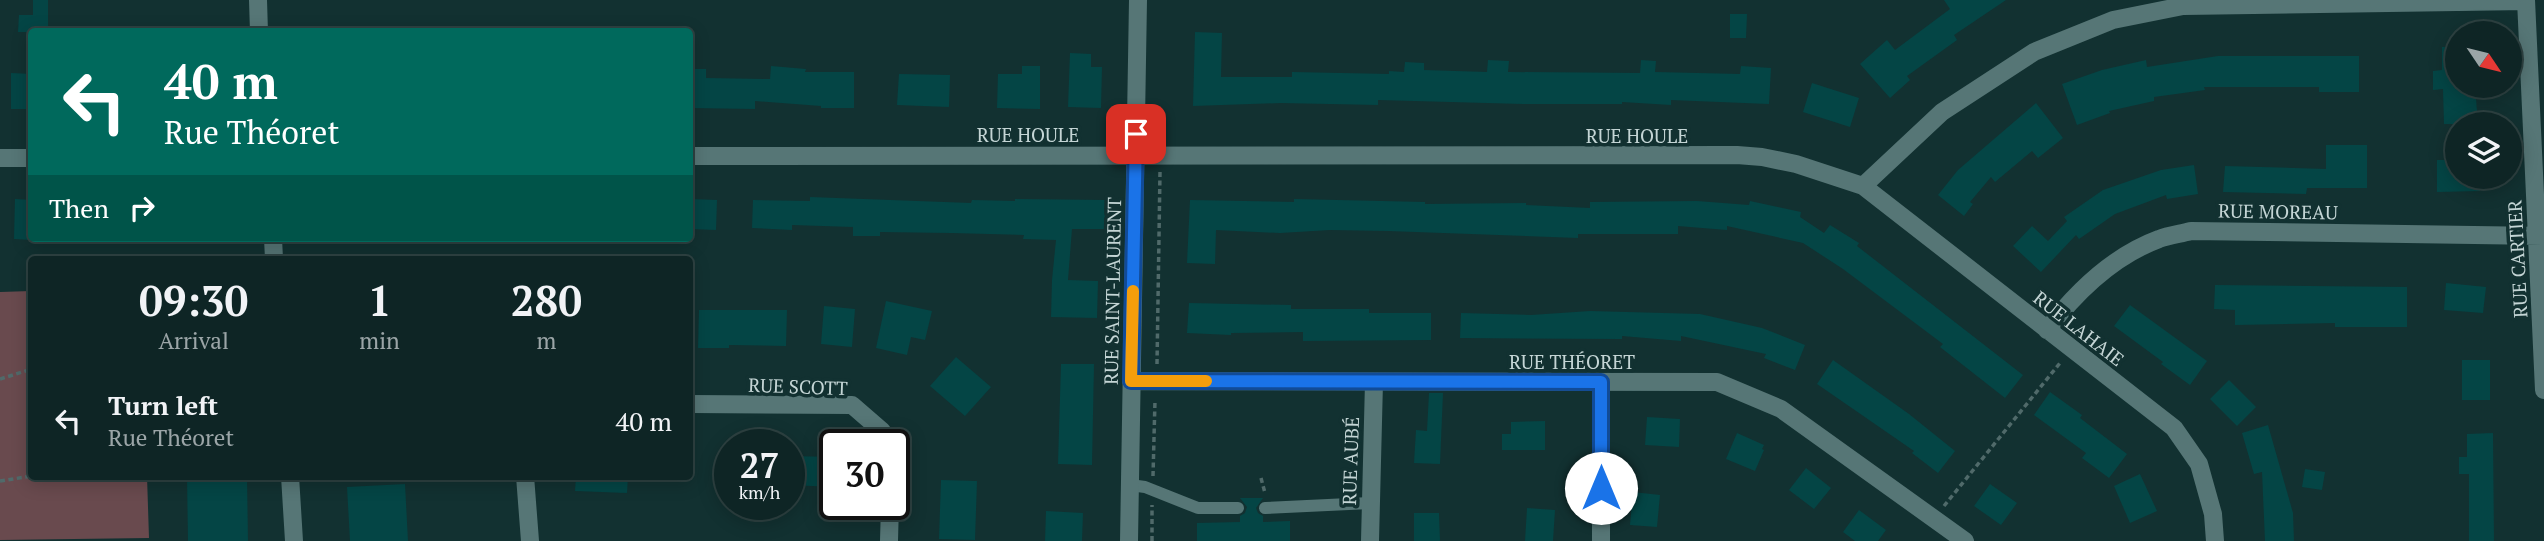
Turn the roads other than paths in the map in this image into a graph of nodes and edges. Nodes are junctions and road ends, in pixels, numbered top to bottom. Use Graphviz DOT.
graph roads {
  1 [pos="257,0"];
  2 [pos="1138,0"];
  3 [pos="2526,0"];
  4 [pos="2183,3"];
  5 [pos="260,28"];
  6 [pos="1135,155"];
  7 [pos="693,156"];
  8 [pos="0,158"];
  9 [pos="28,158"];
  10 [pos="1863,186"];
  11 [pos="2540,236"];
  12 [pos="2047,330"];
  13 [pos="1131,381"];
  14 [pos="1374,382"];
  15 [pos="1601,382"];
  16 [pos="2544,390"];
  17 [pos="693,404"];
  18 [pos="880,429"];
  19 [pos="290,480"];
  20 [pos="525,480"];
  21 [pos="1130,485"];
  22 [pos="1370,503"];
  23 [pos="1238,508"];
  24 [pos="1265,508"];
  25 [pos="890,520"];
  26 [pos="294,541"];
  27 [pos="530,541"];
  28 [pos="889,541"];
  29 [pos="1129,541"];
  30 [pos="1370,541"];
  31 [pos="1601,541"];
  32 [pos="1965,541"];
  33 [pos="2215,541"];
  1 -- 5 [label="street"];
  2 -- 6 [label="street, RUE SAINT-LAURENT"];
  3 -- 4 [label="street"];
  3 -- 11 [label="street, RUE CARTIER"];
  4 -- 10 [label="street"];
  6 -- 7 [label="street, RUE HOULE"];
  6 -- 10 [label="street, RUE HOULE"];
  6 -- 13 [label="street, RUE SAINT-LAURENT"];
  8 -- 9 [label="street"];
  10 -- 12 [label="street, RUE LAHAIE"];
  11 -- 12 [label="street, RUE MOREAU"];
  11 -- 16 [label="street, RUE CARTIER"];
  12 -- 33 [label="street, RUE LAHAIE"];
  13 -- 14 [label="street, RUE THÉORET"];
  13 -- 21 [label="street, RUE SAINT-LAURENT"];
  14 -- 15 [label="street, RUE THÉORET"];
  14 -- 22 [label="street, RUE AUBÉ"];
  15 -- 31 [label="street"];
  15 -- 32 [label="street, RUE THÉORET"];
  17 -- 18 [label="street, RUE SCOTT"];
  19 -- 26 [label="street"];
  20 -- 27 [label="street"];
  21 -- 23 [label="lane"];
  21 -- 29 [label="street, RUE SAINT-LAURENT"];
  22 -- 24 [label="lane"];
  22 -- 30 [label="street, RUE AUBÉ"];
  25 -- 28 [label="street"];
}
